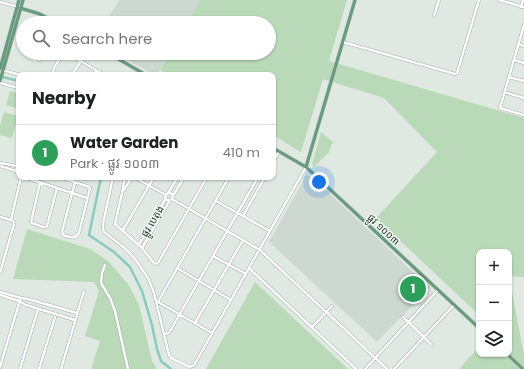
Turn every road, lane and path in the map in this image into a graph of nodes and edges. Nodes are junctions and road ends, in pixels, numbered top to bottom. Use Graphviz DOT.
graph roads {
  1 [pos="19,0"];
  2 [pos="23,0"];
  3 [pos="355,0"];
  4 [pos="439,0"];
  5 [pos="479,0"];
  6 [pos="501,0"];
  7 [pos="523,0"];
  8 [pos="0,2"];
  9 [pos="19,7"];
  10 [pos="523,7"];
  11 [pos="16,16"];
  12 [pos="44,16"];
  13 [pos="434,16"];
  14 [pos="16,18"];
  15 [pos="524,24"];
  16 [pos="523,29"];
  17 [pos="343,42"];
  18 [pos="518,44"];
  19 [pos="524,46"];
  20 [pos="59,60"];
  21 [pos="119,60"];
  22 [pos="514,60"];
  23 [pos="81,61"];
  24 [pos="524,63"];
  25 [pos="1,70"];
  26 [pos="96,70"];
  27 [pos="53,72"];
  28 [pos="74,72"];
  29 [pos="100,72"];
  30 [pos="139,72"];
  31 [pos="16,74"];
  32 [pos="509,77"];
  33 [pos="0,81"];
  34 [pos="524,81"];
  35 [pos="16,87"];
  36 [pos="504,92"];
  37 [pos="524,98"];
  38 [pos="524,115"];
  39 [pos="276,150"];
  40 [pos="279,152"];
  41 [pos="276,157"];
  42 [pos="0,163"];
  43 [pos="0,166"];
  44 [pos="16,166"];
  45 [pos="306,167"];
  46 [pos="16,171"];
  47 [pos="21,180"];
  48 [pos="31,180"];
  49 [pos="69,180"];
  50 [pos="112,180"];
  51 [pos="124,180"];
  52 [pos="131,180"];
  53 [pos="138,180"];
  54 [pos="152,180"];
  55 [pos="176,180"];
  56 [pos="182,180"];
  57 [pos="205,180"];
  58 [pos="228,180"];
  59 [pos="256,180"];
  60 [pos="263,180"];
  61 [pos="75,182"];
  62 [pos="40,183"];
  63 [pos="149,186"];
  64 [pos="56,188"];
  65 [pos="72,193"];
  66 [pos="122,193"];
  67 [pos="167,195"];
  68 [pos="87,198"];
  69 [pos="172,199"];
  70 [pos="245,200"];
  71 [pos="216,201"];
  72 [pos="250,203"];
  73 [pos="188,208"];
  74 [pos="237,213"];
  75 [pos="243,216"];
  76 [pos="0,217"];
  77 [pos="206,218"];
  78 [pos="11,220"];
  79 [pos="123,230"];
  80 [pos="227,231"];
  81 [pos="270,232"];
  82 [pos="243,240"];
  83 [pos="139,244"];
  84 [pos="142,248"];
  85 [pos="260,250"];
  86 [pos="213,256"];
  87 [pos="105,265"];
  88 [pos="229,265"];
  89 [pos="177,268"];
  90 [pos="249,268"];
  91 [pos="0,273"];
  92 [pos="246,274"];
  93 [pos="199,281"];
  94 [pos="214,290"];
  95 [pos="438,290"];
  96 [pos="84,291"];
  97 [pos="1,294"];
  98 [pos="20,299"];
  99 [pos="0,300"];
  100 [pos="231,300"];
  101 [pos="157,302"];
  102 [pos="454,305"];
  103 [pos="332,306"];
  104 [pos="38,309"];
  105 [pos="326,312"];
  106 [pos="56,314"];
  107 [pos="77,314"];
  108 [pos="180,314"];
  109 [pos="403,317"];
  110 [pos="75,320"];
  111 [pos="409,322"];
  112 [pos="195,323"];
  113 [pos="476,325"];
  114 [pos="312,327"];
  115 [pos="212,333"];
  116 [pos="164,334"];
  117 [pos="424,337"];
  118 [pos="432,344"];
  119 [pos="510,357"];
  120 [pos="375,358"];
  121 [pos="0,367"];
  122 [pos="20,369"];
  123 [pos="39,369"];
  124 [pos="61,369"];
  125 [pos="128,369"];
  126 [pos="356,369"];
  127 [pos="365,369"];
  128 [pos="387,369"];
  129 [pos="394,369"];
  130 [pos="523,369"];
  1 -- 9 [label="main road"];
  2 -- 9 [label="main road"];
  3 -- 17 [label="main road"];
  4 -- 13 [label="street"];
  5 -- 17 [label="street"];
  6 -- 10 [label="street"];
  7 -- 10 [label="street"];
  8 -- 9 [label="street"];
  9 -- 11 [label="main road"];
  9 -- 12 [label="main road"];
  14 -- 25 [label="main road"];
  15 -- 16 [label="street"];
  16 -- 18 [label="street"];
  17 -- 45 [label="main road"];
  18 -- 19 [label="street"];
  18 -- 22 [label="street"];
  20 -- 27 [label="street"];
  21 -- 30 [label="main road"];
  22 -- 24 [label="street"];
  22 -- 32 [label="street"];
  23 -- 26 [label="street"];
  23 -- 28 [label="street"];
  25 -- 31 [label="street"];
  25 -- 33 [label="main road"];
  26 -- 29 [label="street"];
  32 -- 34 [label="street"];
  32 -- 36 [label="street"];
  33 -- 35 [label="street"];
  36 -- 37 [label="street"];
  36 -- 38 [label="street"];
  39 -- 40 [label="main road, ផ្លូវ ១០០៣"];
  40 -- 41 [label="street"];
  40 -- 45 [label="main road, ផ្លូវ ១០០៣"];
  42 -- 44 [label="street"];
  43 -- 46 [label="street"];
  45 -- 81 [label="street"];
  45 -- 95 [label="main road, ផ្លូវ ១០០៣"];
  47 -- 78 [label="street"];
  48 -- 62 [label="street"];
  49 -- 61 [label="street"];
  50 -- 101 [label="street"];
  51 -- 66 [label="street"];
  52 -- 66 [label="street"];
  53 -- 63 [label="street"];
  54 -- 63 [label="street"];
  55 -- 67 [label="street, ផ្លូវ បេតុង"];
  56 -- 69 [label="street"];
  57 -- 73 [label="street"];
  58 -- 71 [label="street"];
  59 -- 70 [label="street"];
  60 -- 72 [label="street"];
  61 -- 65 [label="street"];
  61 -- 68 [label="street"];
  62 -- 64 [label="street"];
  62 -- 64 [label="street"];
  63 -- 67 [label="street"];
  63 -- 79 [label="street"];
  64 -- 65 [label="street"];
  65 -- 68 [label="street"];
  65 -- 68 [label="street"];
  66 -- 79 [label="street"];
  67 -- 69 [label="street"];
  67 -- 69 [label="street"];
  67 -- 83 [label="street, ផ្លូវ បេតុង"];
  69 -- 73 [label="street"];
  69 -- 84 [label="street"];
  70 -- 72 [label="street"];
  70 -- 74 [label="street"];
  71 -- 74 [label="street"];
  71 -- 77 [label="street"];
  72 -- 75 [label="street"];
  73 -- 77 [label="street"];
  73 -- 84 [label="street"];
  74 -- 75 [label="street"];
  74 -- 80 [label="street"];
  75 -- 81 [label="street"];
  76 -- 78 [label="street"];
  77 -- 80 [label="street"];
  77 -- 89 [label="street"];
  78 -- 91 [label="street"];
  79 -- 83 [label="street"];
  80 -- 82 [label="street"];
  80 -- 86 [label="street"];
  81 -- 85 [label="street"];
  82 -- 85 [label="street"];
  82 -- 88 [label="street"];
  83 -- 84 [label="street"];
  85 -- 90 [label="street"];
  85 -- 105 [label="street"];
  86 -- 88 [label="street"];
  86 -- 93 [label="street"];
  87 -- 125 [label="street"];
  88 -- 92 [label="street"];
  88 -- 94 [label="street"];
  89 -- 93 [label="street"];
  89 -- 101 [label="street"];
  90 -- 92 [label="street"];
  90 -- 114 [label="street"];
  92 -- 100 [label="street"];
  93 -- 94 [label="street"];
  93 -- 108 [label="street"];
  94 -- 100 [label="street"];
  94 -- 112 [label="street"];
  95 -- 102 [label="main road, ផ្លូវ ១០០៣"];
  95 -- 111 [label="street"];
  96 -- 107 [label="street"];
  97 -- 98 [label="street"];
  97 -- 99 [label="street"];
  98 -- 104 [label="street"];
  98 -- 107 [label="street"];
  98 -- 121 [label="street"];
  100 -- 115 [label="street"];
  101 -- 108 [label="street"];
  101 -- 116 [label="street"];
  102 -- 113 [label="main road, ផ្លូវ ១០០៣"];
  102 -- 117 [label="street"];
  103 -- 105 [label="street"];
  104 -- 106 [label="street"];
  104 -- 122 [label="street"];
  105 -- 114 [label="street"];
  105 -- 120 [label="street"];
  106 -- 110 [label="street"];
  106 -- 123 [label="street"];
  107 -- 110 [label="street"];
  108 -- 112 [label="street"];
  108 -- 116 [label="street"];
  109 -- 111 [label="street"];
  110 -- 124 [label="street"];
  111 -- 117 [label="street"];
  111 -- 120 [label="street"];
  112 -- 115 [label="street"];
  114 -- 126 [label="street"];
  115 -- 116 [label="street"];
  117 -- 118 [label="street"];
  117 -- 129 [label="street"];
  119 -- 130 [label="main road"];
  120 -- 127 [label="street"];
  120 -- 128 [label="street"];
}
